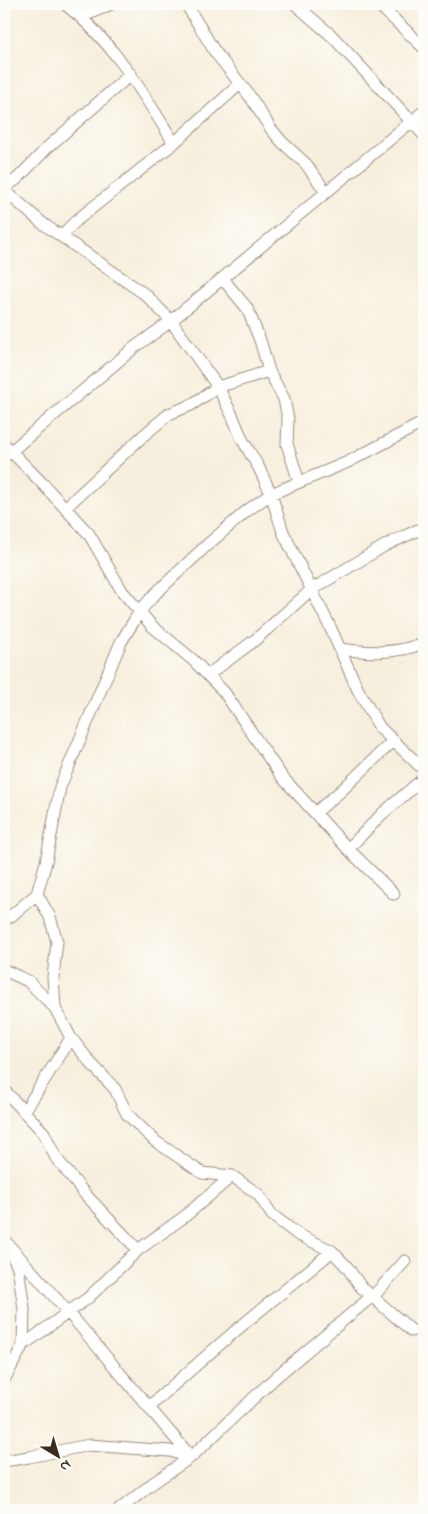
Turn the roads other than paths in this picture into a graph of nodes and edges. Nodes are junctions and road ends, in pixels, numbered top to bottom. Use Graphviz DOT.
graph roads {
  1 [pos="66,4"];
  2 [pos="111,4"];
  3 [pos="186,4"];
  4 [pos="295,4"];
  5 [pos="378,4"];
  6 [pos="80,15"];
  7 [pos="424,48"];
  8 [pos="130,74"];
  9 [pos="240,84"];
  10 [pos="424,111"];
  11 [pos="411,122"];
  12 [pos="424,135"];
  13 [pos="174,142"];
  14 [pos="4,189"];
  15 [pos="326,192"];
  16 [pos="61,236"];
  17 [pos="222,279"];
  18 [pos="172,321"];
  19 [pos="269,371"];
  20 [pos="218,387"];
  21 [pos="424,422"];
  22 [pos="6,451"];
  23 [pos="300,482"];
  24 [pos="271,494"];
  25 [pos="65,508"];
  26 [pos="418,530"];
  27 [pos="311,590"];
  28 [pos="140,611"];
  29 [pos="424,643"];
  30 [pos="340,649"];
  31 [pos="208,675"];
  32 [pos="393,741"];
  33 [pos="424,770"];
  34 [pos="424,778"];
  35 [pos="314,813"];
  36 [pos="348,849"];
  37 [pos="37,894"];
  38 [pos="394,894"];
  39 [pos="4,920"];
  40 [pos="4,970"];
  41 [pos="55,1008"];
  42 [pos="72,1038"];
  43 [pos="4,1090"];
  44 [pos="24,1112"];
  45 [pos="232,1176"];
  46 [pos="5,1240"];
  47 [pos="138,1250"];
  48 [pos="332,1251"];
  49 [pos="405,1261"];
  50 [pos="372,1297"];
  51 [pos="68,1312"];
  52 [pos="412,1331"];
  53 [pos="23,1345"];
  54 [pos="4,1380"];
  55 [pos="149,1407"];
  56 [pos="191,1456"];
  57 [pos="4,1461"];
  58 [pos="119,1510"];
  1 -- 6 [label="street"];
  2 -- 6 [label="street"];
  3 -- 9 [label="street"];
  4 -- 11 [label="street"];
  5 -- 7 [label="street"];
  6 -- 8 [label="street"];
  8 -- 13 [label="street"];
  8 -- 14 [label="street"];
  9 -- 13 [label="street"];
  9 -- 15 [label="street"];
  10 -- 11 [label="street"];
  11 -- 12 [label="street"];
  11 -- 15 [label="street"];
  13 -- 16 [label="street"];
  14 -- 16 [label="street"];
  15 -- 17 [label="street"];
  16 -- 18 [label="street"];
  17 -- 18 [label="street"];
  17 -- 19 [label="street"];
  18 -- 20 [label="street"];
  18 -- 22 [label="street"];
  19 -- 20 [label="street"];
  19 -- 23 [label="street"];
  20 -- 24 [label="street"];
  20 -- 25 [label="street"];
  21 -- 23 [label="street"];
  22 -- 25 [label="street"];
  23 -- 24 [label="street"];
  24 -- 27 [label="street"];
  24 -- 28 [label="street"];
  25 -- 28 [label="street"];
  26 -- 27 [label="street"];
  27 -- 30 [label="street"];
  27 -- 31 [label="street"];
  28 -- 31 [label="street"];
  28 -- 37 [label="street"];
  29 -- 30 [label="street"];
  30 -- 32 [label="street"];
  31 -- 35 [label="street"];
  32 -- 33 [label="street"];
  32 -- 35 [label="street"];
  34 -- 36 [label="street"];
  35 -- 36 [label="street"];
  36 -- 38 [label="street"];
  37 -- 39 [label="street"];
  37 -- 41 [label="street"];
  40 -- 41 [label="street"];
  41 -- 42 [label="street"];
  42 -- 44 [label="street"];
  42 -- 45 [label="street"];
  43 -- 44 [label="street"];
  44 -- 47 [label="street"];
  45 -- 47 [label="street"];
  45 -- 48 [label="street"];
  46 -- 51 [label="street"];
  46 -- 53 [label="street"];
  47 -- 51 [label="street"];
  48 -- 50 [label="street"];
  48 -- 55 [label="street"];
  49 -- 50 [label="street"];
  50 -- 52 [label="street"];
  50 -- 56 [label="street"];
  51 -- 53 [label="street"];
  51 -- 55 [label="street"];
  53 -- 54 [label="street"];
  55 -- 56 [label="street"];
  56 -- 57 [label="street"];
  56 -- 58 [label="street"];
}
